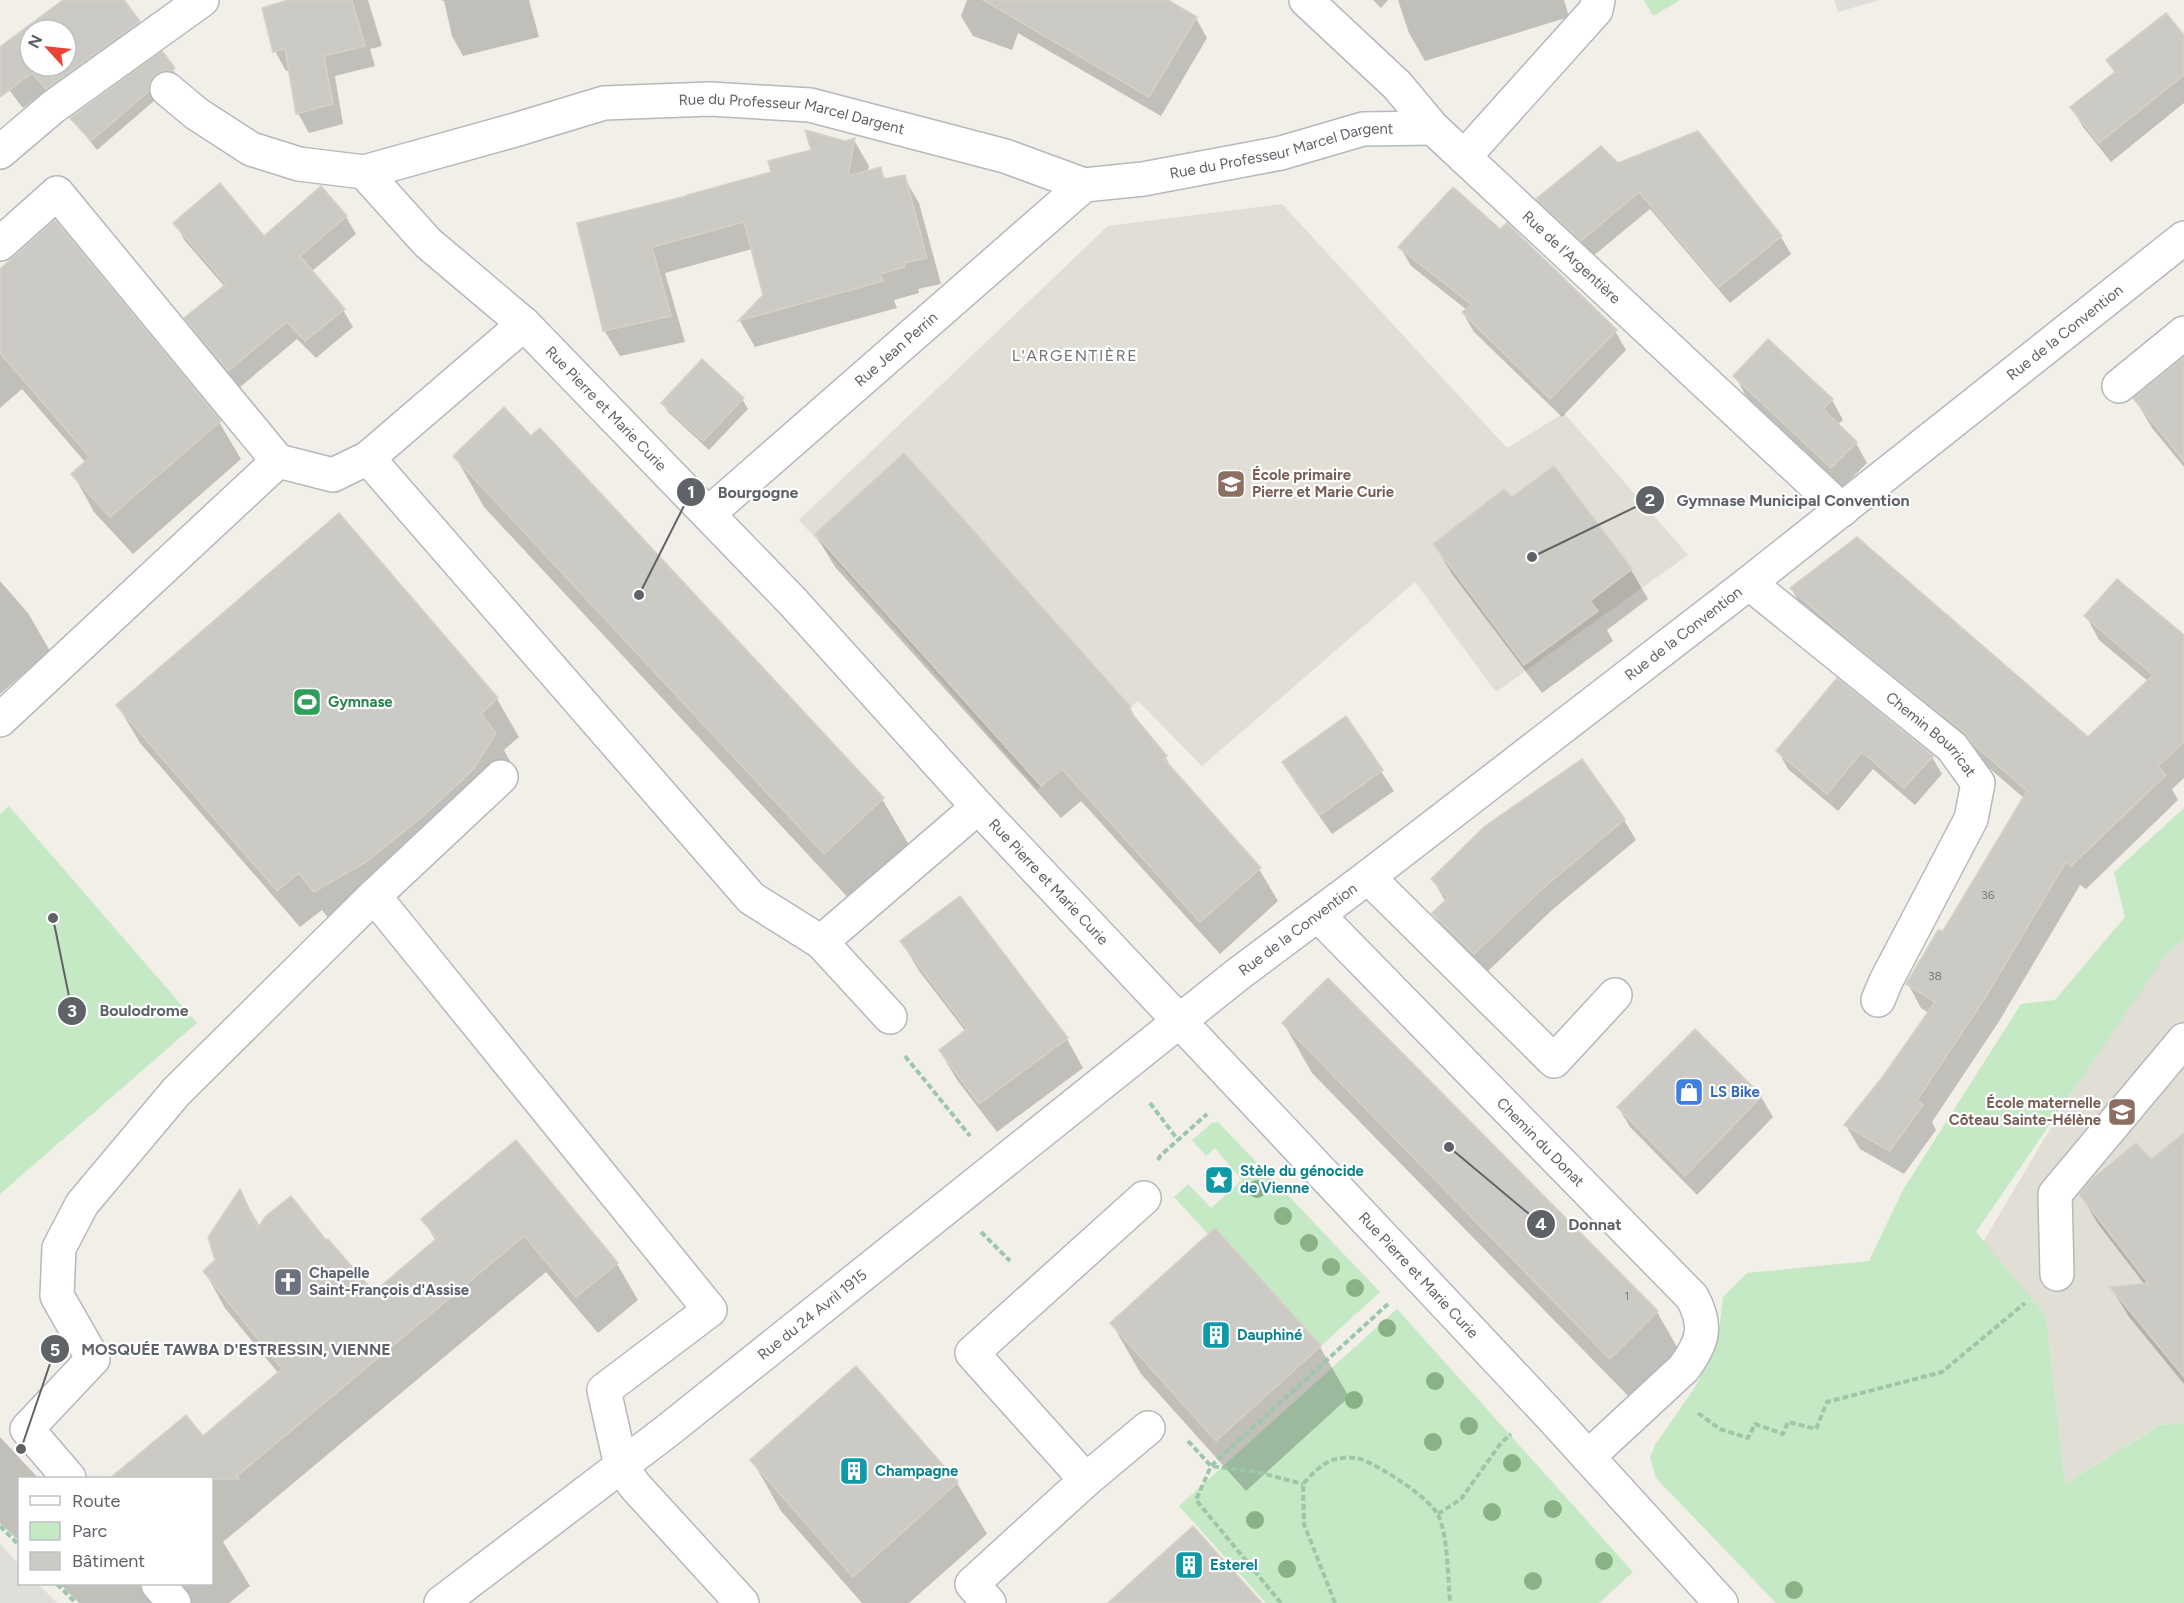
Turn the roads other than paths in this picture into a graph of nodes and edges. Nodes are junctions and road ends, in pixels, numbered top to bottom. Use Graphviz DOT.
graph roads {
  1 [pos="202,0"];
  2 [pos="1306,0"];
  3 [pos="1598,0"];
  4 [pos="167,89"];
  5 [pos="1433,128"];
  6 [pos="0,152"];
  7 [pos="1464,158"];
  8 [pos="364,172"];
  9 [pos="1084,185"];
  10 [pos="2184,238"];
  11 [pos="0,244"];
  12 [pos="524,324"];
  13 [pos="2184,333"];
  14 [pos="2119,386"];
  15 [pos="368,458"];
  16 [pos="278,461"];
  17 [pos="1842,510"];
  18 [pos="708,514"];
  19 [pos="1749,583"];
  20 [pos="0,720"];
  21 [pos="501,777"];
  22 [pos="978,807"];
  23 [pos="1368,877"];
  24 [pos="374,896"];
  25 [pos="1318,915"];
  26 [pos="822,942"];
  27 [pos="1615,996"];
  28 [pos="1878,1000"];
  29 [pos="890,1017"];
  30 [pos="1179,1022"];
  31 [pos="2184,1040"];
  32 [pos="1144,1198"];
  33 [pos="2057,1275"];
  34 [pos="1148,1428"];
  35 [pos="1588,1456"];
  36 [pos="621,1466"];
  37 [pos="67,1477"];
  38 [pos="1086,1480"];
  39 [pos="159,1585"];
  40 [pos="971,1597"];
  41 [pos="174,1603"];
  42 [pos="441,1603"];
  43 [pos="742,1603"];
  44 [pos="1721,1603"];
  1 -- 6 [label="street"];
  2 -- 5 [label="street, Rue de l'Argentière"];
  3 -- 7 [label="street"];
  4 -- 8 [label="street, Rue du Professeur Marcel Dargent"];
  5 -- 7 [label="street, Rue de l'Argentière"];
  5 -- 9 [label="street, Rue du Professeur Marcel Dargent"];
  7 -- 17 [label="street, Rue de l'Argentière"];
  8 -- 9 [label="street, Rue du Professeur Marcel Dargent"];
  8 -- 12 [label="street, Rue Pierre et Marie Curie"];
  9 -- 18 [label="street, Rue Jean Perrin"];
  10 -- 17 [label="street, Rue de la Convention"];
  11 -- 16 [label="street"];
  12 -- 15 [label="street"];
  12 -- 18 [label="street, Rue Pierre et Marie Curie"];
  13 -- 14 [label="street"];
  15 -- 16 [label="street"];
  15 -- 26 [label="street"];
  16 -- 20 [label="street"];
  17 -- 19 [label="street, Rue de la Convention"];
  18 -- 22 [label="street, Rue Pierre et Marie Curie"];
  19 -- 23 [label="street, Rue de la Convention"];
  19 -- 28 [label="street, Chemin Bourricat"];
  21 -- 24 [label="street"];
  22 -- 26 [label="street"];
  22 -- 30 [label="street, Rue Pierre et Marie Curie"];
  23 -- 25 [label="street, Rue de la Convention"];
  23 -- 27 [label="street"];
  24 -- 36 [label="street"];
  24 -- 37 [label="street"];
  25 -- 30 [label="street, Rue de la Convention"];
  25 -- 35 [label="street, Chemin du Donat"];
  26 -- 29 [label="street"];
  30 -- 35 [label="street, Rue Pierre et Marie Curie"];
  30 -- 36 [label="street, Rue du 24 Avril 1915"];
  31 -- 33 [label="street"];
  32 -- 38 [label="street"];
  34 -- 38 [label="street"];
  35 -- 44 [label="street, Rue Pierre et Marie Curie"];
  36 -- 42 [label="street, Rue du 24 Avril 1915"];
  36 -- 43 [label="street"];
  38 -- 40 [label="street"];
  39 -- 41 [label="street"];
}
